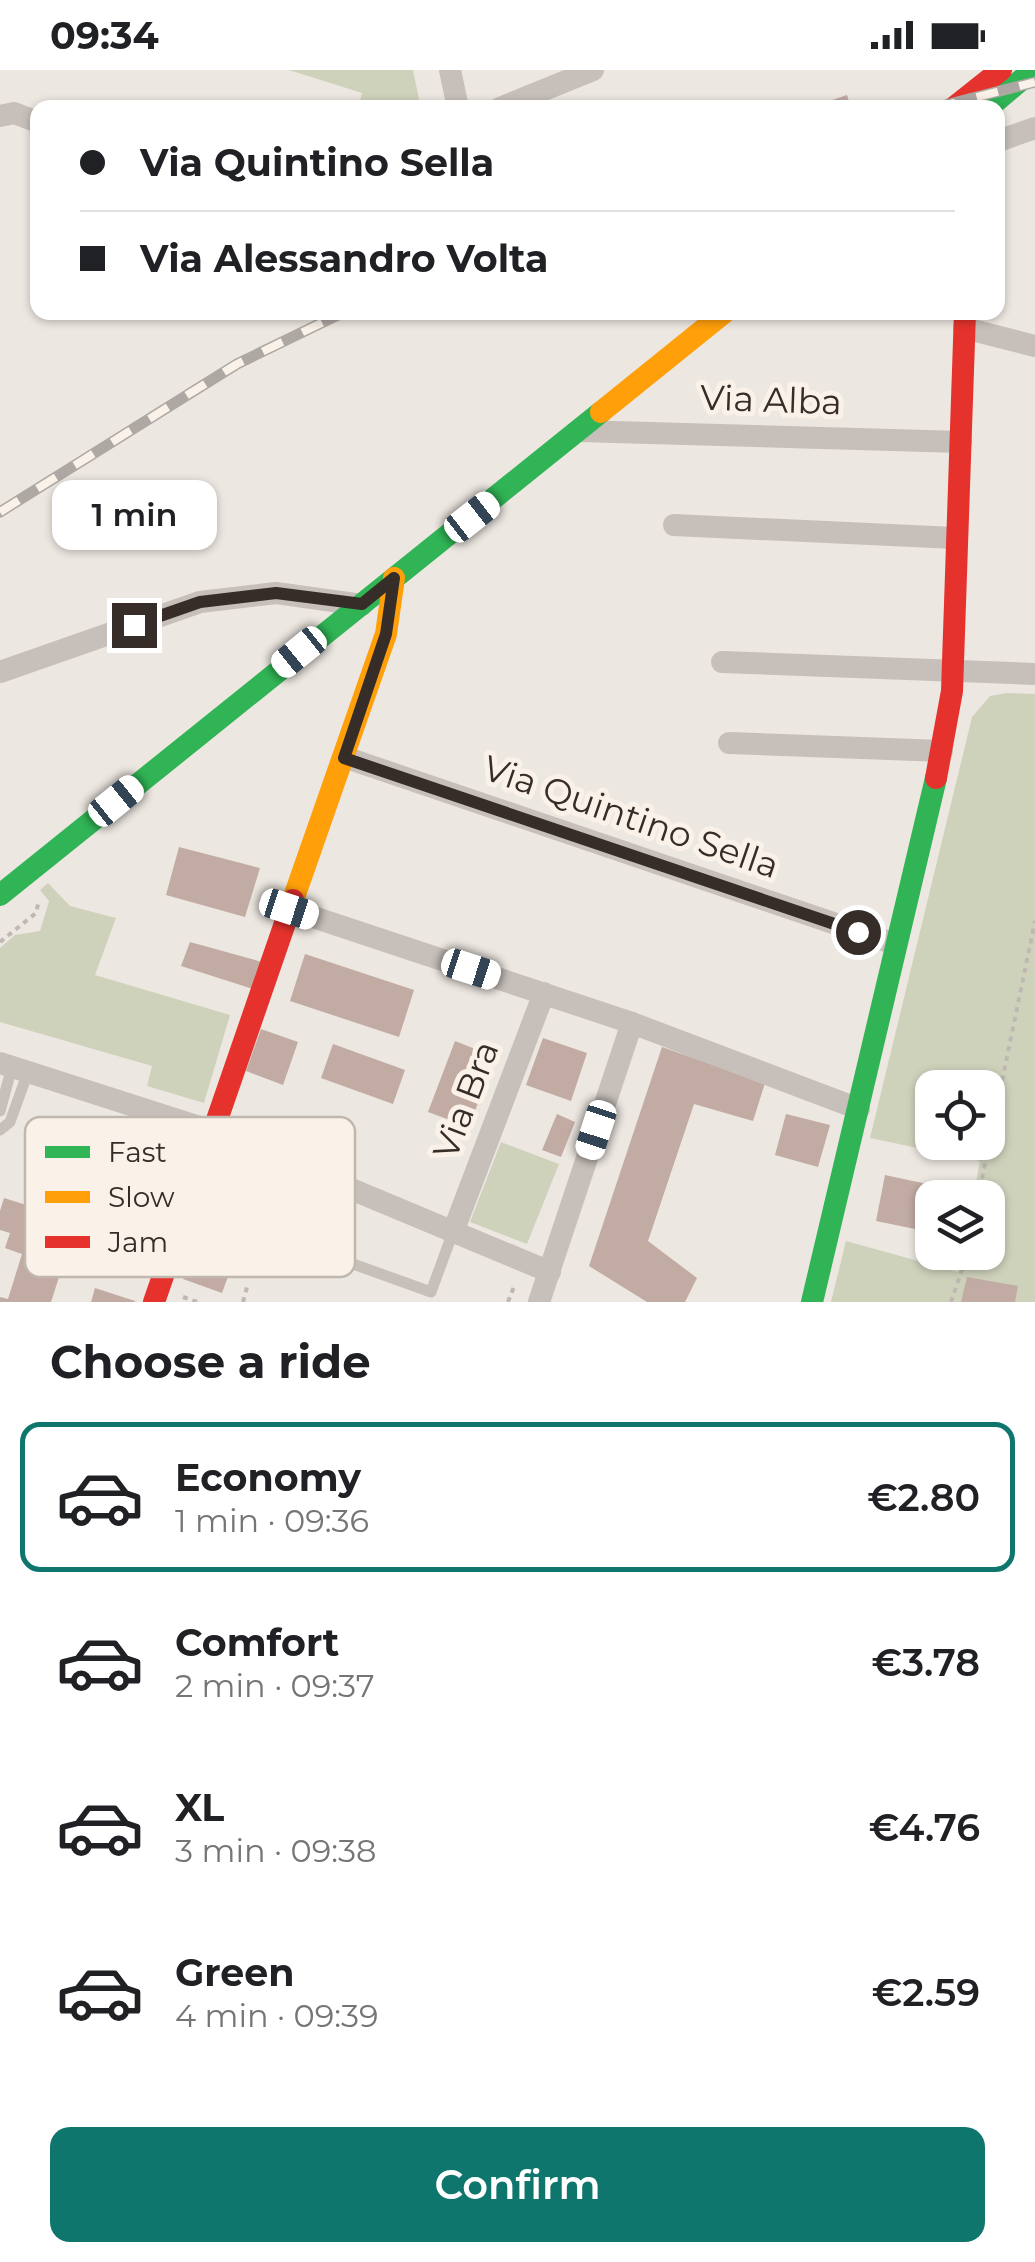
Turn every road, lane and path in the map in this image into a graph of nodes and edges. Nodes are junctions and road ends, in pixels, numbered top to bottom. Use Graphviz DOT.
graph roads {
  1 [pos="450,70"];
  2 [pos="593,70"];
  3 [pos="1000,70"];
  4 [pos="1034,70"];
  5 [pos="456,100"];
  6 [pos="520,100"];
  7 [pos="963,100"];
  8 [pos="998,100"];
  9 [pos="0,116"];
  10 [pos="30,119"];
  11 [pos="1035,128"];
  12 [pos="1005,139"];
  13 [pos="715,320"];
  14 [pos="964,320"];
  15 [pos="1035,346"];
  16 [pos="580,430"];
  17 [pos="960,442"];
  18 [pos="674,525"];
  19 [pos="956,538"];
  20 [pos="394,578"];
  21 [pos="362,604"];
  22 [pos="722,662"];
  23 [pos="0,672"];
  24 [pos="953,672"];
  25 [pos="1035,674"];
  26 [pos="729,743"];
  27 [pos="942,751"];
  28 [pos="344,758"];
  29 [pos="0,895"];
  30 [pos="289,909"];
  31 [pos="1035,921"];
  32 [pos="894,944"];
  33 [pos="544,993"];
  34 [pos="632,1023"];
  35 [pos="13,1067"];
  36 [pos="859,1109"];
  37 [pos="0,1111"];
  38 [pos="168,1117"];
  39 [pos="217,1117"];
  40 [pos="0,1130"];
  41 [pos="982,1180"];
  42 [pos="355,1191"];
  43 [pos="453,1232"];
  44 [pos="355,1265"];
  45 [pos="962,1270"];
  46 [pos="550,1272"];
  47 [pos="162,1277"];
  48 [pos="251,1277"];
  49 [pos="154,1302"];
  50 [pos="243,1302"];
  51 [pos="539,1302"];
  52 [pos="812,1302"];
  53 [pos="951,1302"];
  1 -- 5 [label="street"];
  2 -- 6 [label="street"];
  3 -- 7 [label="street"];
  4 -- 8 [label="street"];
  9 -- 10 [label="street"];
  11 -- 12 [label="street"];
  13 -- 16 [label="street"];
  14 -- 15 [label="street"];
  14 -- 17 [label="street"];
  16 -- 17 [label="street, Via Alba"];
  16 -- 20 [label="street"];
  17 -- 19 [label="street"];
  18 -- 19 [label="street"];
  19 -- 24 [label="street"];
  20 -- 21 [label="street"];
  20 -- 28 [label="street"];
  21 -- 23 [label="street"];
  21 -- 29 [label="street"];
  22 -- 24 [label="street"];
  24 -- 25 [label="street"];
  24 -- 27 [label="street"];
  26 -- 27 [label="street"];
  27 -- 32 [label="street"];
  28 -- 30 [label="street"];
  28 -- 32 [label="street, Via Quintino Sella"];
  30 -- 33 [label="street"];
  30 -- 39 [label="street"];
  31 -- 41 [label="path"];
  32 -- 36 [label="street"];
  33 -- 34 [label="street"];
  33 -- 43 [label="street, Via Bra"];
  34 -- 36 [label="street"];
  34 -- 46 [label="street"];
  35 -- 37 [label="lane"];
  35 -- 38 [label="street"];
  35 -- 40 [label="lane"];
  36 -- 52 [label="street"];
  42 -- 43 [label="street"];
  43 -- 44 [label="lane"];
  43 -- 46 [label="street"];
  45 -- 53 [label="path"];
  46 -- 51 [label="street"];
  47 -- 49 [label="street"];
  48 -- 50 [label="path"];
}
